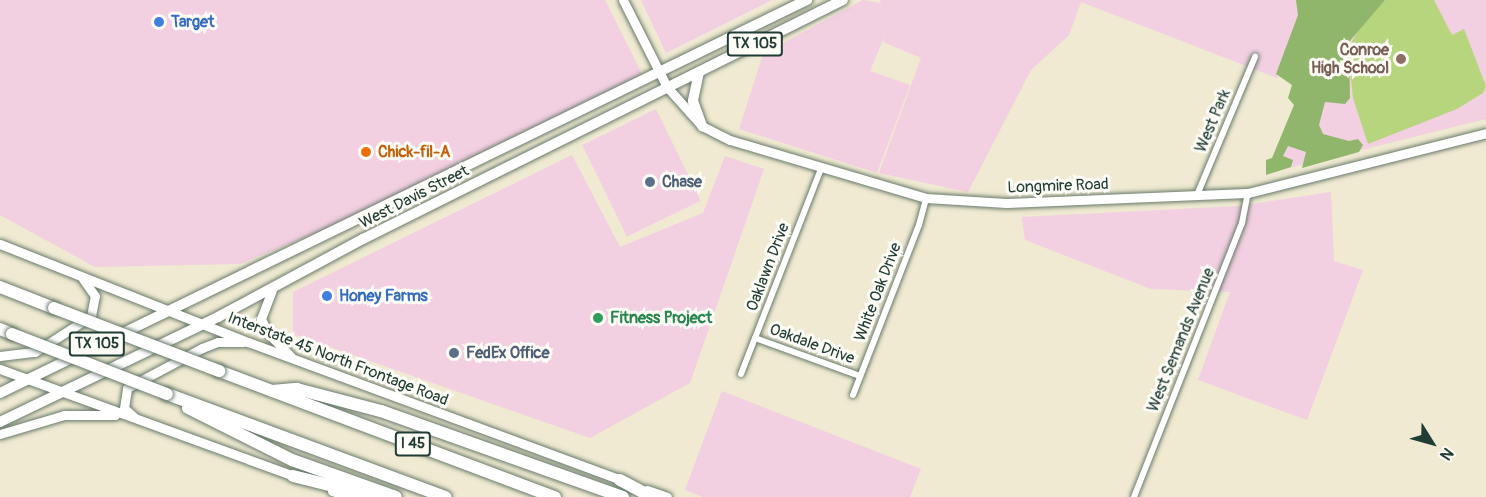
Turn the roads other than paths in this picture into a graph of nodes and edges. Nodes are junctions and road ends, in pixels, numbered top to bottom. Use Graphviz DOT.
graph roads {
  1 [pos="623,0"];
  2 [pos="807,0"];
  3 [pos="843,0"];
  4 [pos="1255,57"];
  5 [pos="699,72"];
  6 [pos="661,74"];
  7 [pos="667,87"];
  8 [pos="702,126"];
  9 [pos="1486,133"];
  10 [pos="821,169"];
  11 [pos="1248,193"];
  12 [pos="1197,195"];
  13 [pos="926,198"];
  14 [pos="0,244"];
  15 [pos="82,278"];
  16 [pos="0,287"];
  17 [pos="272,290"];
  18 [pos="167,310"];
  19 [pos="203,324"];
  20 [pos="6,332"];
  21 [pos="755,338"];
  22 [pos="248,342"];
  23 [pos="0,356"];
  24 [pos="293,358"];
  25 [pos="0,369"];
  26 [pos="741,374"];
  27 [pos="860,376"];
  28 [pos="26,379"];
  29 [pos="272,391"];
  30 [pos="63,392"];
  31 [pos="0,393"];
  32 [pos="167,394"];
  33 [pos="853,395"];
  34 [pos="124,415"];
  35 [pos="136,420"];
  36 [pos="0,422"];
  37 [pos="0,434"];
  38 [pos="293,476"];
  39 [pos="620,480"];
  40 [pos="349,497"];
  41 [pos="376,497"];
  42 [pos="396,497"];
  43 [pos="446,497"];
  44 [pos="555,497"];
  45 [pos="623,497"];
  46 [pos="652,497"];
  47 [pos="667,497"];
  48 [pos="1134,497"];
  1 -- 6 [label="main road, Longmire Road"];
  2 -- 6 [label="main road, West Davis Street / TX 105"];
  3 -- 5 [label="main road, West Davis Street / TX 105"];
  4 -- 12 [label="street, West Park"];
  5 -- 7 [label="main road, West Davis Street / TX 105"];
  5 -- 8 [label="main road"];
  6 -- 7 [label="main road, Longmire Road"];
  6 -- 18 [label="main road, West Davis Street / TX 105"];
  7 -- 8 [label="main road, Longmire Road"];
  7 -- 17 [label="main road, West Davis Street / TX 105"];
  8 -- 10 [label="main road, Longmire Road"];
  9 -- 11 [label="main road, Longmire Road"];
  10 -- 13 [label="main road, Longmire Road"];
  10 -- 21 [label="street, Oaklawn Drive"];
  11 -- 12 [label="main road, Longmire Road"];
  11 -- 48 [label="street, West Semands Avenue"];
  12 -- 13 [label="main road, Longmire Road"];
  13 -- 27 [label="street, White Oak Drive"];
  14 -- 15 [label="main road, Interstate 45 North Frontage Road"];
  15 -- 18 [label="main road, Interstate 45 North Frontage Road"];
  15 -- 23 [label="main road"];
  16 -- 29 [label="highway, I 45, bridge"];
  17 -- 19 [label="main road, West Davis Street / TX 105"];
  17 -- 24 [label="main road"];
  18 -- 19 [label="main road, Interstate 45 North Frontage Road"];
  18 -- 28 [label="main road, West Davis Street / TX 105"];
  19 -- 22 [label="main road, Interstate 45 North Frontage Road"];
  19 -- 30 [label="main road, West Davis Street / TX 105"];
  20 -- 32 [label="highway, I 45, bridge"];
  21 -- 26 [label="street, Oaklawn Drive"];
  21 -- 27 [label="street, Oakdale Drive"];
  22 -- 24 [label="main road, Interstate 45 North Frontage Road"];
  22 -- 35 [label="main road"];
  24 -- 39 [label="main road, Interstate 45 North Frontage Road"];
  25 -- 28 [label="main road"];
  27 -- 33 [label="street, White Oak Drive"];
  28 -- 30 [label="main road"];
  28 -- 31 [label="main road, West Davis Street / TX 105"];
  29 -- 44 [label="highway, I 45"];
  29 -- 45 [label="highway"];
  30 -- 34 [label="main road"];
  30 -- 36 [label="main road, West Davis Street / TX 105"];
  32 -- 42 [label="highway"];
  32 -- 43 [label="highway, I 45"];
  34 -- 35 [label="main road"];
  34 -- 37 [label="main road"];
  35 -- 38 [label="main road"];
  38 -- 40 [label="main road"];
  38 -- 41 [label="highway"];
  39 -- 46 [label="highway"];
  39 -- 47 [label="main road, Interstate 45 North Frontage Road"];
}
